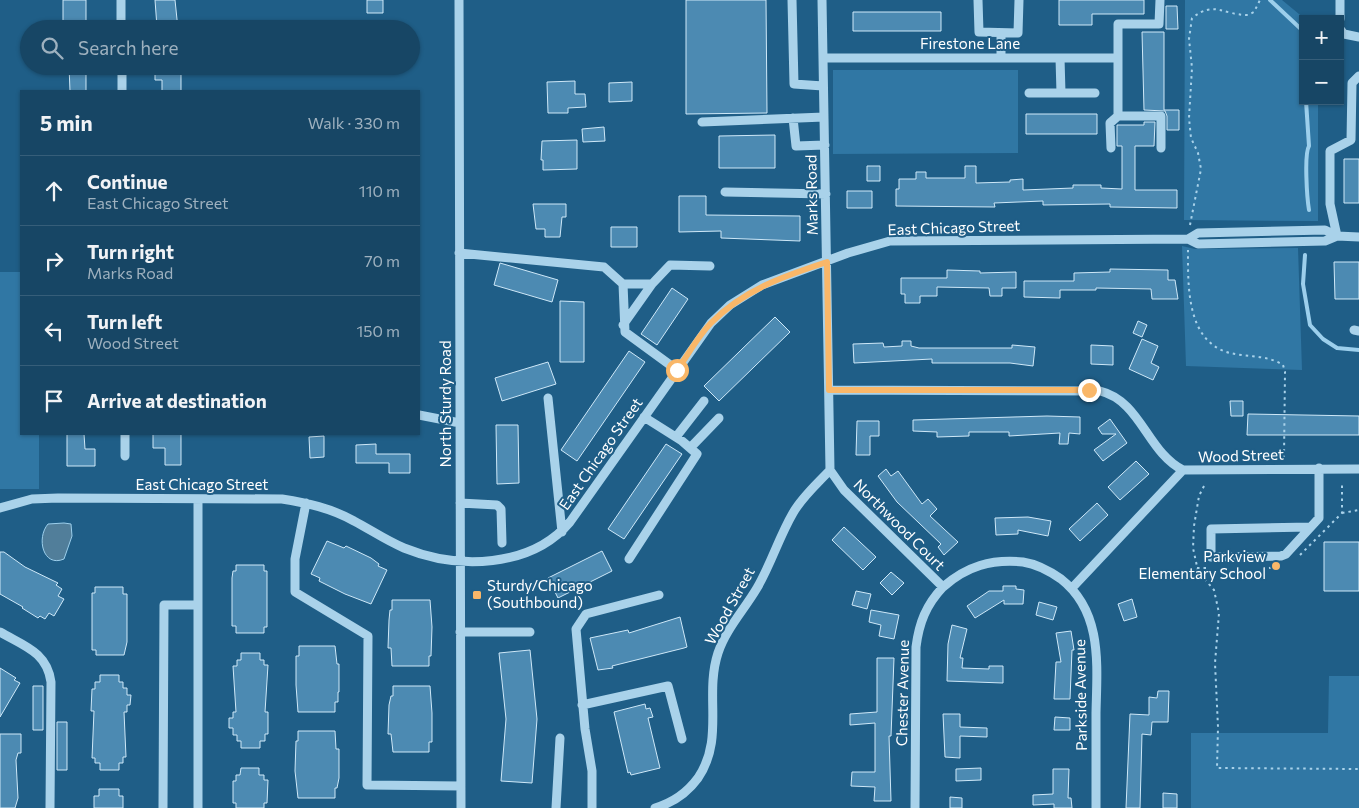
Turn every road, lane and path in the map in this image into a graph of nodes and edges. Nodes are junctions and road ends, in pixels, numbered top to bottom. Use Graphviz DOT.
graph roads {
  1 [pos="121,0"];
  2 [pos="459,0"];
  3 [pos="792,0"];
  4 [pos="822,0"];
  5 [pos="978,0"];
  6 [pos="1019,0"];
  7 [pos="1160,0"];
  8 [pos="1260,0"];
  9 [pos="1340,0"];
  10 [pos="1254,12"];
  11 [pos="1340,15"];
  12 [pos="121,20"];
  13 [pos="1001,33"];
  14 [pos="1344,34"];
  15 [pos="1359,37"];
  16 [pos="823,58"];
  17 [pos="1001,58"];
  18 [pos="1060,58"];
  19 [pos="1117,58"];
  20 [pos="122,75"];
  21 [pos="1359,76"];
  22 [pos="823,86"];
  23 [pos="122,90"];
  24 [pos="1029,93"];
  25 [pos="1061,93"];
  26 [pos="1095,93"];
  27 [pos="1118,116"];
  28 [pos="824,117"];
  29 [pos="793,118"];
  30 [pos="702,122"];
  31 [pos="825,145"];
  32 [pos="1111,148"];
  33 [pos="1161,148"];
  34 [pos="725,192"];
  35 [pos="826,194"];
  36 [pos="1337,236"];
  37 [pos="1359,237"];
  38 [pos="459,253"];
  39 [pos="827,262"];
  40 [pos="710,266"];
  41 [pos="623,284"];
  42 [pos="652,284"];
  43 [pos="623,324"];
  44 [pos="677,370"];
  45 [pos="829,390"];
  46 [pos="548,398"];
  47 [pos="704,401"];
  48 [pos="420,415"];
  49 [pos="644,417"];
  50 [pos="719,418"];
  51 [pos="460,423"];
  52 [pos="125,435"];
  53 [pos="676,437"];
  54 [pos="691,447"];
  55 [pos="125,456"];
  56 [pos="1319,468"];
  57 [pos="1359,469"];
  58 [pos="830,470"];
  59 [pos="1183,470"];
  60 [pos="1204,486"];
  61 [pos="198,499"];
  62 [pos="306,503"];
  63 [pos="460,503"];
  64 [pos="0,508"];
  65 [pos="1359,510"];
  66 [pos="1342,513"];
  67 [pos="1310,527"];
  68 [pos="562,532"];
  69 [pos="502,543"];
  70 [pos="629,559"];
  71 [pos="460,561"];
  72 [pos="943,587"];
  73 [pos="1072,588"];
  74 [pos="659,595"];
  75 [pos="198,604"];
  76 [pos="0,632"];
  77 [pos="460,632"];
  78 [pos="530,632"];
  79 [pos="582,705"];
  80 [pos="560,738"];
  81 [pos="682,740"];
  82 [pos="1359,769"];
  83 [pos="461,786"];
  84 [pos="50,808"];
  85 [pos="163,808"];
  86 [pos="198,808"];
  87 [pos="461,808"];
  88 [pos="556,808"];
  89 [pos="592,808"];
  90 [pos="655,808"];
  91 [pos="915,808"];
  92 [pos="1096,808"];
  1 -- 12 [label="street"];
  2 -- 38 [label="street, North Sturdy Road"];
  3 -- 22 [label="street"];
  4 -- 16 [label="street, Marks Road"];
  5 -- 13 [label="street"];
  6 -- 13 [label="street"];
  7 -- 19 [label="street"];
  8 -- 10 [label="path"];
  9 -- 11 [label="street"];
  13 -- 17 [label="street"];
  14 -- 15 [label="street"];
  16 -- 17 [label="street, Firestone Lane"];
  16 -- 22 [label="street, Marks Road"];
  17 -- 18 [label="street, Firestone Lane"];
  18 -- 19 [label="street, Firestone Lane"];
  18 -- 25 [label="street"];
  19 -- 27 [label="street"];
  20 -- 23 [label="street"];
  21 -- 36 [label="street"];
  22 -- 28 [label="street, Marks Road"];
  24 -- 25 [label="street"];
  25 -- 26 [label="street"];
  27 -- 32 [label="street"];
  27 -- 33 [label="street"];
  28 -- 29 [label="street"];
  28 -- 31 [label="street, Marks Road"];
  29 -- 30 [label="street"];
  29 -- 31 [label="street"];
  31 -- 35 [label="street, Marks Road"];
  34 -- 35 [label="street"];
  35 -- 39 [label="street, Marks Road"];
  36 -- 37 [label="street, East Chicago Street"];
  36 -- 39 [label="street, East Chicago Street"];
  38 -- 41 [label="street"];
  38 -- 51 [label="street, North Sturdy Road"];
  39 -- 44 [label="street, East Chicago Street"];
  39 -- 45 [label="street, Marks Road"];
  40 -- 42 [label="street"];
  41 -- 42 [label="street"];
  41 -- 43 [label="street"];
  42 -- 43 [label="street"];
  43 -- 44 [label="street"];
  44 -- 49 [label="street, East Chicago Street"];
  45 -- 58 [label="street"];
  45 -- 59 [label="street, Wood Street"];
  46 -- 68 [label="street"];
  47 -- 53 [label="street"];
  48 -- 51 [label="street"];
  49 -- 53 [label="street"];
  49 -- 68 [label="street, East Chicago Street"];
  50 -- 54 [label="street"];
  51 -- 63 [label="street, North Sturdy Road"];
  52 -- 55 [label="street"];
  53 -- 54 [label="street"];
  54 -- 70 [label="street"];
  56 -- 57 [label="street, Wood Street"];
  56 -- 59 [label="street, Wood Street"];
  56 -- 67 [label="street"];
  58 -- 72 [label="street, Northwood Court"];
  58 -- 90 [label="street, Wood Street"];
  59 -- 73 [label="street"];
  60 -- 82 [label="path"];
  61 -- 62 [label="street, East Chicago Street"];
  61 -- 64 [label="street, East Chicago Street"];
  61 -- 75 [label="street"];
  62 -- 71 [label="street, East Chicago Street"];
  62 -- 83 [label="street"];
  63 -- 69 [label="street"];
  63 -- 71 [label="street, North Sturdy Road"];
  65 -- 66 [label="path"];
  67 -- 67 [label="street"];
  68 -- 71 [label="street, East Chicago Street"];
  71 -- 77 [label="street, North Sturdy Road"];
  72 -- 73 [label="street, Northwood Court"];
  72 -- 91 [label="street, Chester Avenue"];
  73 -- 92 [label="street, Parkside Avenue"];
  74 -- 79 [label="street"];
  75 -- 85 [label="street"];
  75 -- 86 [label="street"];
  76 -- 84 [label="street"];
  77 -- 78 [label="street"];
  77 -- 83 [label="street, North Sturdy Road"];
  79 -- 81 [label="street"];
  79 -- 89 [label="street"];
  80 -- 88 [label="street"];
  83 -- 87 [label="street, North Sturdy Road"];
}
